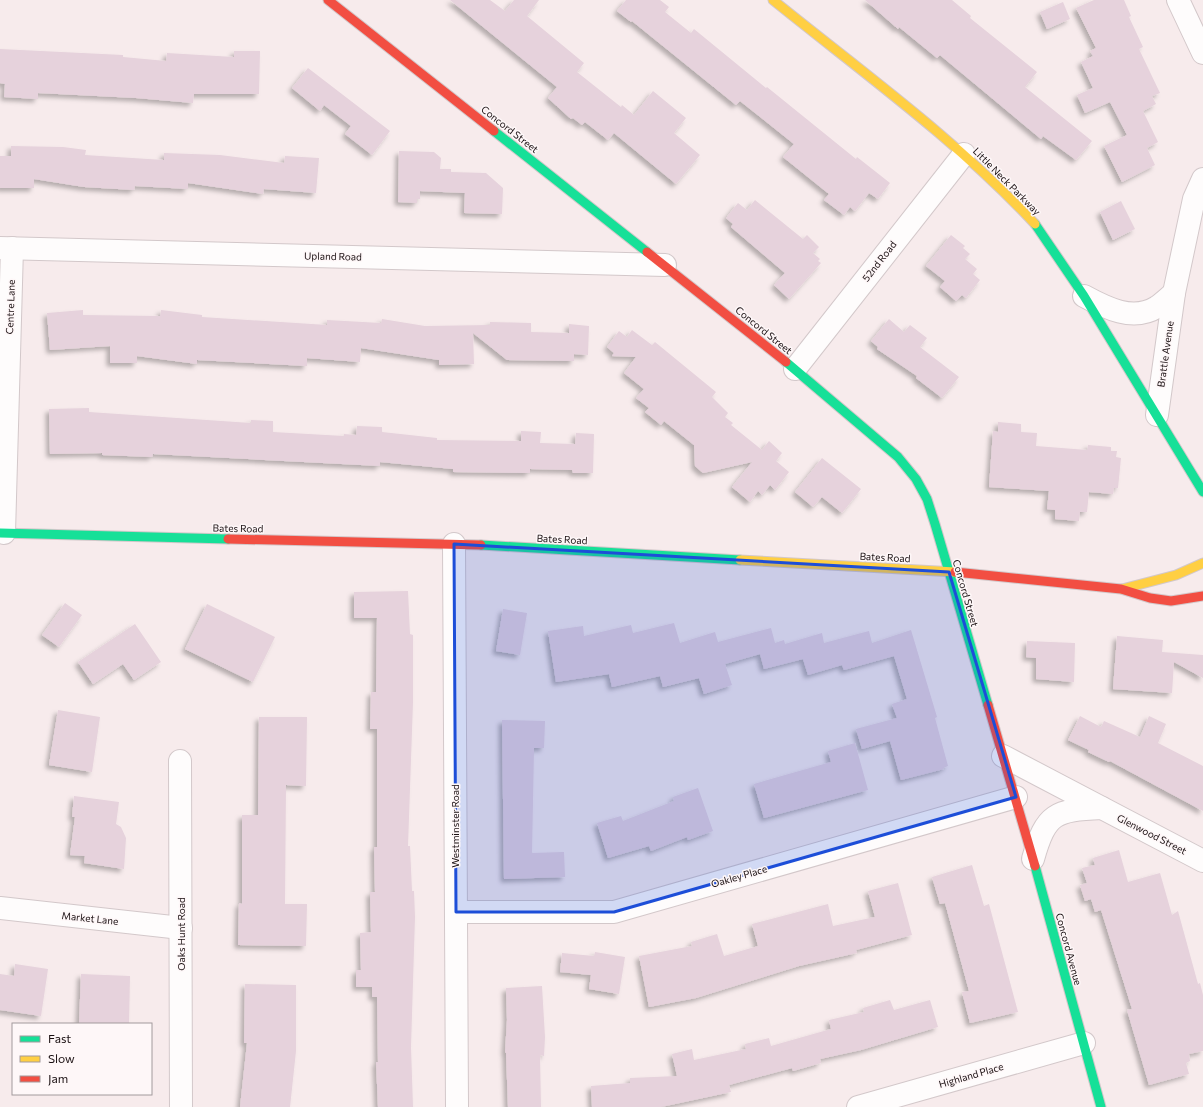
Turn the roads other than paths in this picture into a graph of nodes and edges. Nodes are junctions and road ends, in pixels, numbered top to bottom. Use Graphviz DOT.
graph roads {
  1 [pos="328,0"];
  2 [pos="773,0"];
  3 [pos="1178,0"];
  4 [pos="1200,44"];
  5 [pos="964,154"];
  6 [pos="1203,179"];
  7 [pos="1199,197"];
  8 [pos="6,248"];
  9 [pos="665,265"];
  10 [pos="1174,293"];
  11 [pos="1084,296"];
  12 [pos="795,369"];
  13 [pos="1157,415"];
  14 [pos="1203,492"];
  15 [pos="2,533"];
  16 [pos="454,544"];
  17 [pos="1203,563"];
  18 [pos="949,572"];
  19 [pos="1121,589"];
  20 [pos="1203,596"];
  21 [pos="1193,599"];
  22 [pos="1203,604"];
  23 [pos="1003,756"];
  24 [pos="180,761"];
  25 [pos="1016,797"];
  26 [pos="1102,808"];
  27 [pos="1033,860"];
  28 [pos="1203,860"];
  29 [pos="0,908"];
  30 [pos="456,912"];
  31 [pos="181,928"];
  32 [pos="1084,1043"];
  33 [pos="181,1107"];
  34 [pos="457,1107"];
  35 [pos="858,1107"];
  36 [pos="1101,1107"];
  1 -- 9 [label="street, Concord Street"];
  2 -- 5 [label="street, Little Neck Parkway"];
  3 -- 4 [label="street"];
  5 -- 11 [label="street, Little Neck Parkway"];
  5 -- 12 [label="street, 52nd Road"];
  6 -- 7 [label="street, Brattle Avenue"];
  7 -- 10 [label="street, Brattle Avenue"];
  8 -- 9 [label="street, Upland Road"];
  8 -- 15 [label="street, Centre Lane"];
  9 -- 12 [label="street, Concord Street"];
  10 -- 11 [label="street, Brattle Avenue"];
  10 -- 13 [label="street, Brattle Avenue"];
  11 -- 13 [label="street, Little Neck Parkway"];
  12 -- 18 [label="street, Concord Street"];
  13 -- 14 [label="street, Little Neck Parkway"];
  15 -- 16 [label="street, Bates Road"];
  16 -- 18 [label="street, Bates Road"];
  16 -- 30 [label="street, Westminster Road"];
  17 -- 19 [label="street, Bates Road"];
  18 -- 19 [label="street, Bates Road"];
  18 -- 23 [label="street, Concord Street"];
  19 -- 21 [label="street, Bates Road"];
  20 -- 21 [label="street, Bates Road"];
  21 -- 22 [label="street"];
  23 -- 25 [label="street, Concord Street"];
  23 -- 26 [label="street, Glenwood Street"];
  24 -- 31 [label="street, Oaks Hunt Road"];
  25 -- 27 [label="street, Concord Avenue"];
  25 -- 30 [label="street, Oakley Place"];
  26 -- 27 [label="street"];
  26 -- 28 [label="street, Glenwood Street"];
  27 -- 32 [label="street, Concord Avenue"];
  29 -- 31 [label="street, Market Lane"];
  30 -- 34 [label="street, Westminster Road"];
  31 -- 33 [label="street, Oaks Hunt Road"];
  32 -- 35 [label="street, Highland Place"];
  32 -- 36 [label="street, Concord Avenue"];
}
